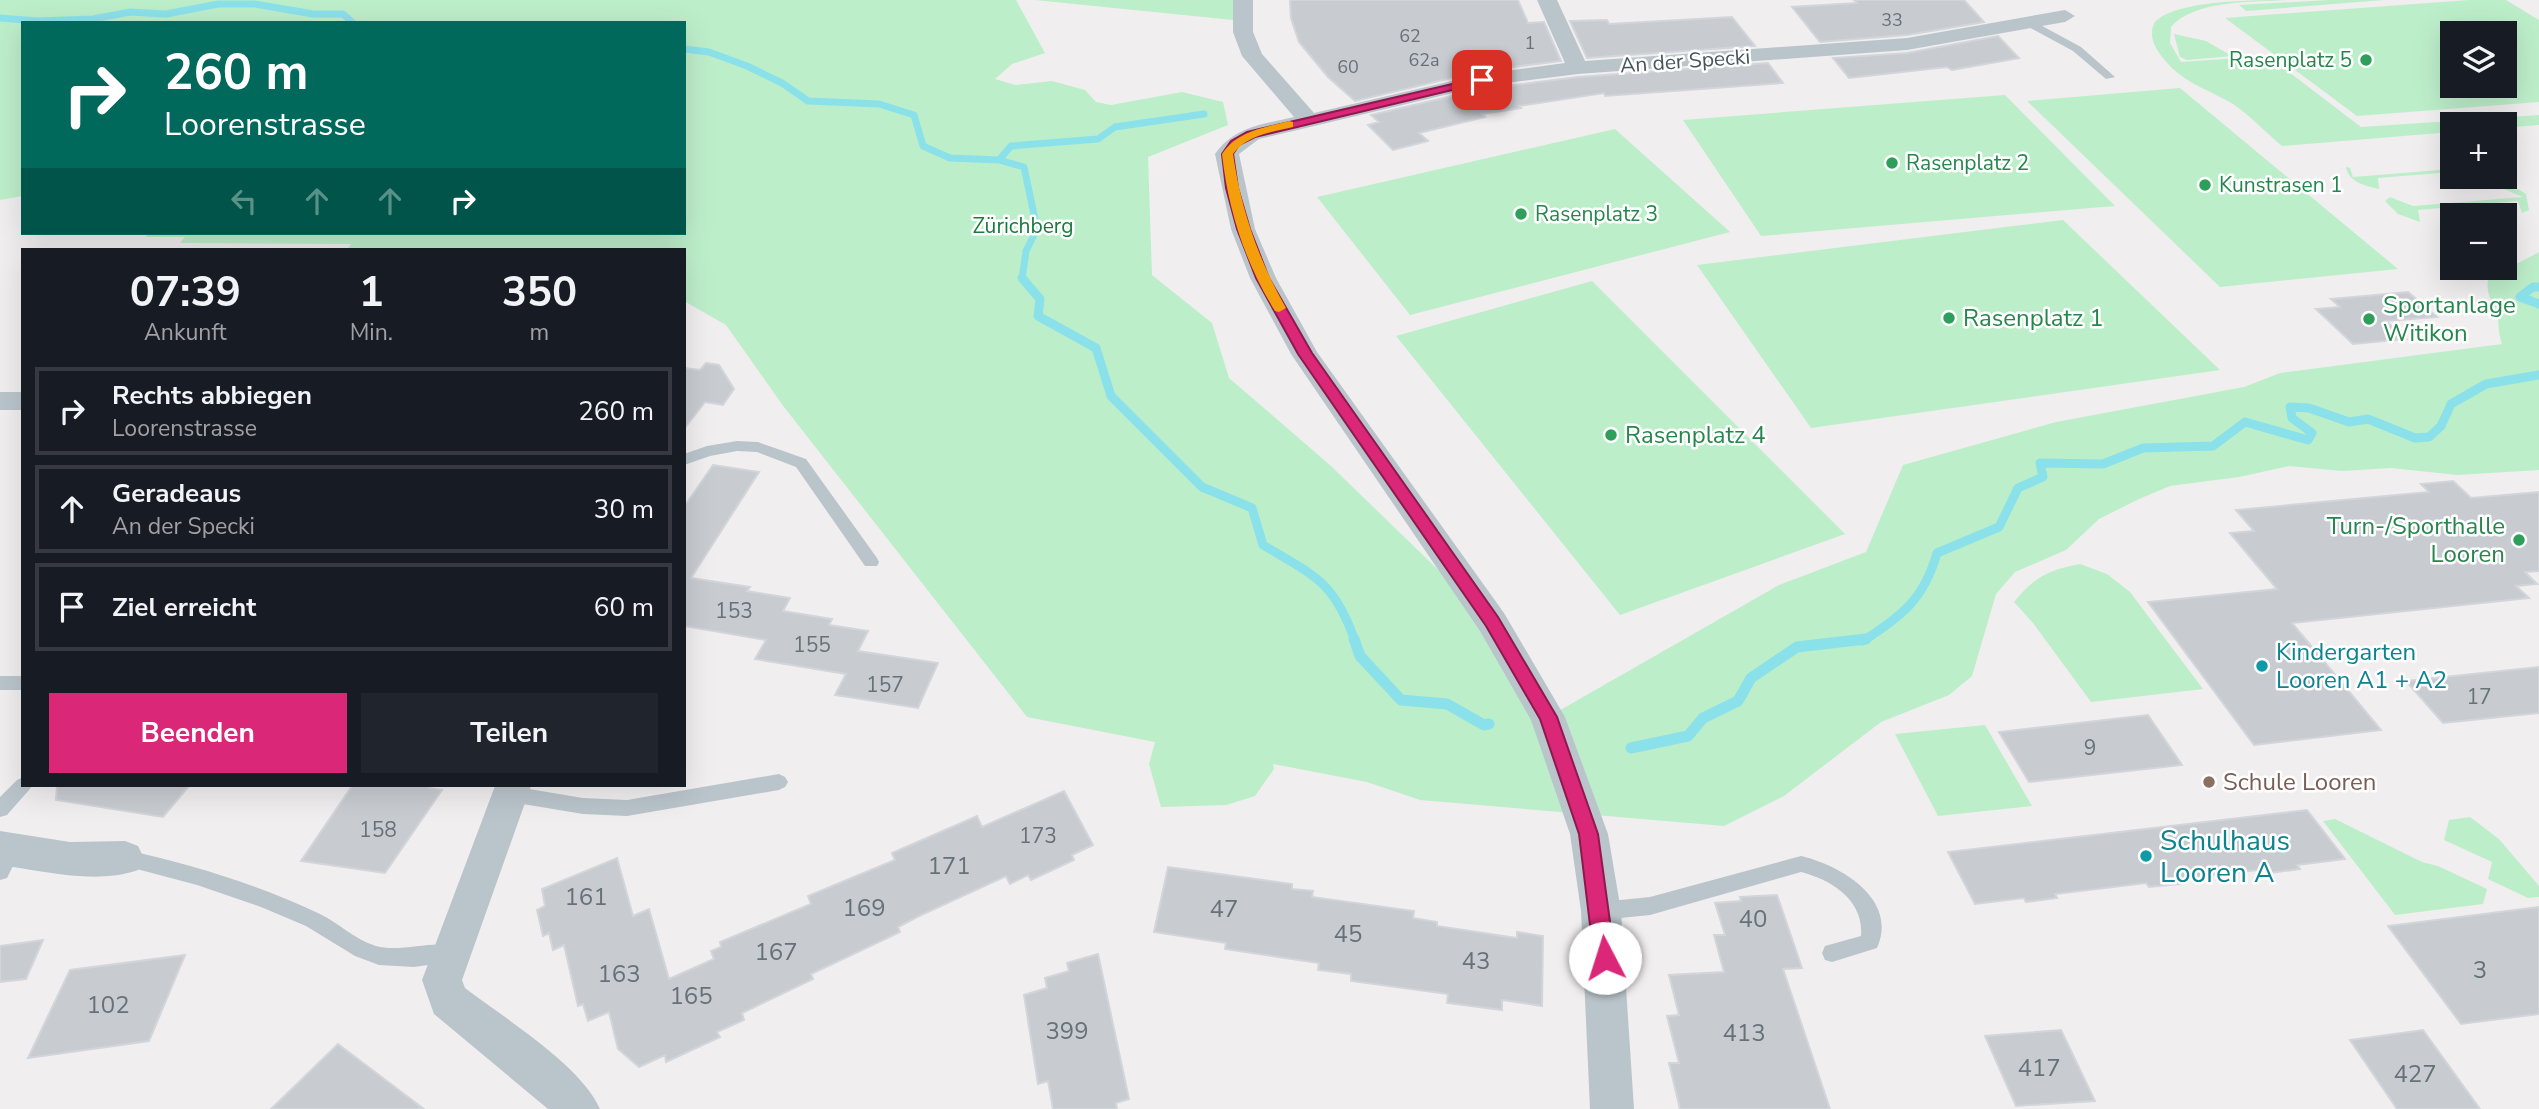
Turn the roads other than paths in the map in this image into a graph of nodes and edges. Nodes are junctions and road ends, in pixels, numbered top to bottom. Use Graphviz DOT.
graph roads {
  1 [pos="1243,0"];
  2 [pos="1547,0"];
  3 [pos="2065,16"];
  4 [pos="2029,23"];
  5 [pos="1578,68"];
  6 [pos="2110,77"];
  7 [pos="1308,120"];
  8 [pos="0,401"];
  9 [pos="21,401"];
  10 [pos="686,459"];
  11 [pos="871,562"];
  12 [pos="21,682"];
  13 [pos="0,683"];
  14 [pos="779,782"];
  15 [pos="21,787"];
  16 [pos="512,790"];
  17 [pos="0,809"];
  18 [pos="4,856"];
  19 [pos="125,858"];
  20 [pos="1601,911"];
  21 [pos="1832,953"];
  22 [pos="449,954"];
  23 [pos="579,1109"];
  24 [pos="1612,1109"];
  1 -- 7 [label="street"];
  2 -- 5 [label="street"];
  3 -- 4 [label="street, An der Specki"];
  4 -- 5 [label="street, An der Specki"];
  4 -- 6 [label="lane"];
  5 -- 7 [label="street, An der Specki"];
  7 -- 20 [label="street, An der Specki"];
  8 -- 9 [label="street"];
  10 -- 11 [label="lane"];
  12 -- 13 [label="lane"];
  14 -- 16 [label="lane"];
  15 -- 17 [label="lane"];
  16 -- 22 [label="street"];
  18 -- 19 [label="street"];
  19 -- 22 [label="lane"];
  20 -- 21 [label="lane"];
  20 -- 24 [label="street"];
  22 -- 23 [label="street"];
}
